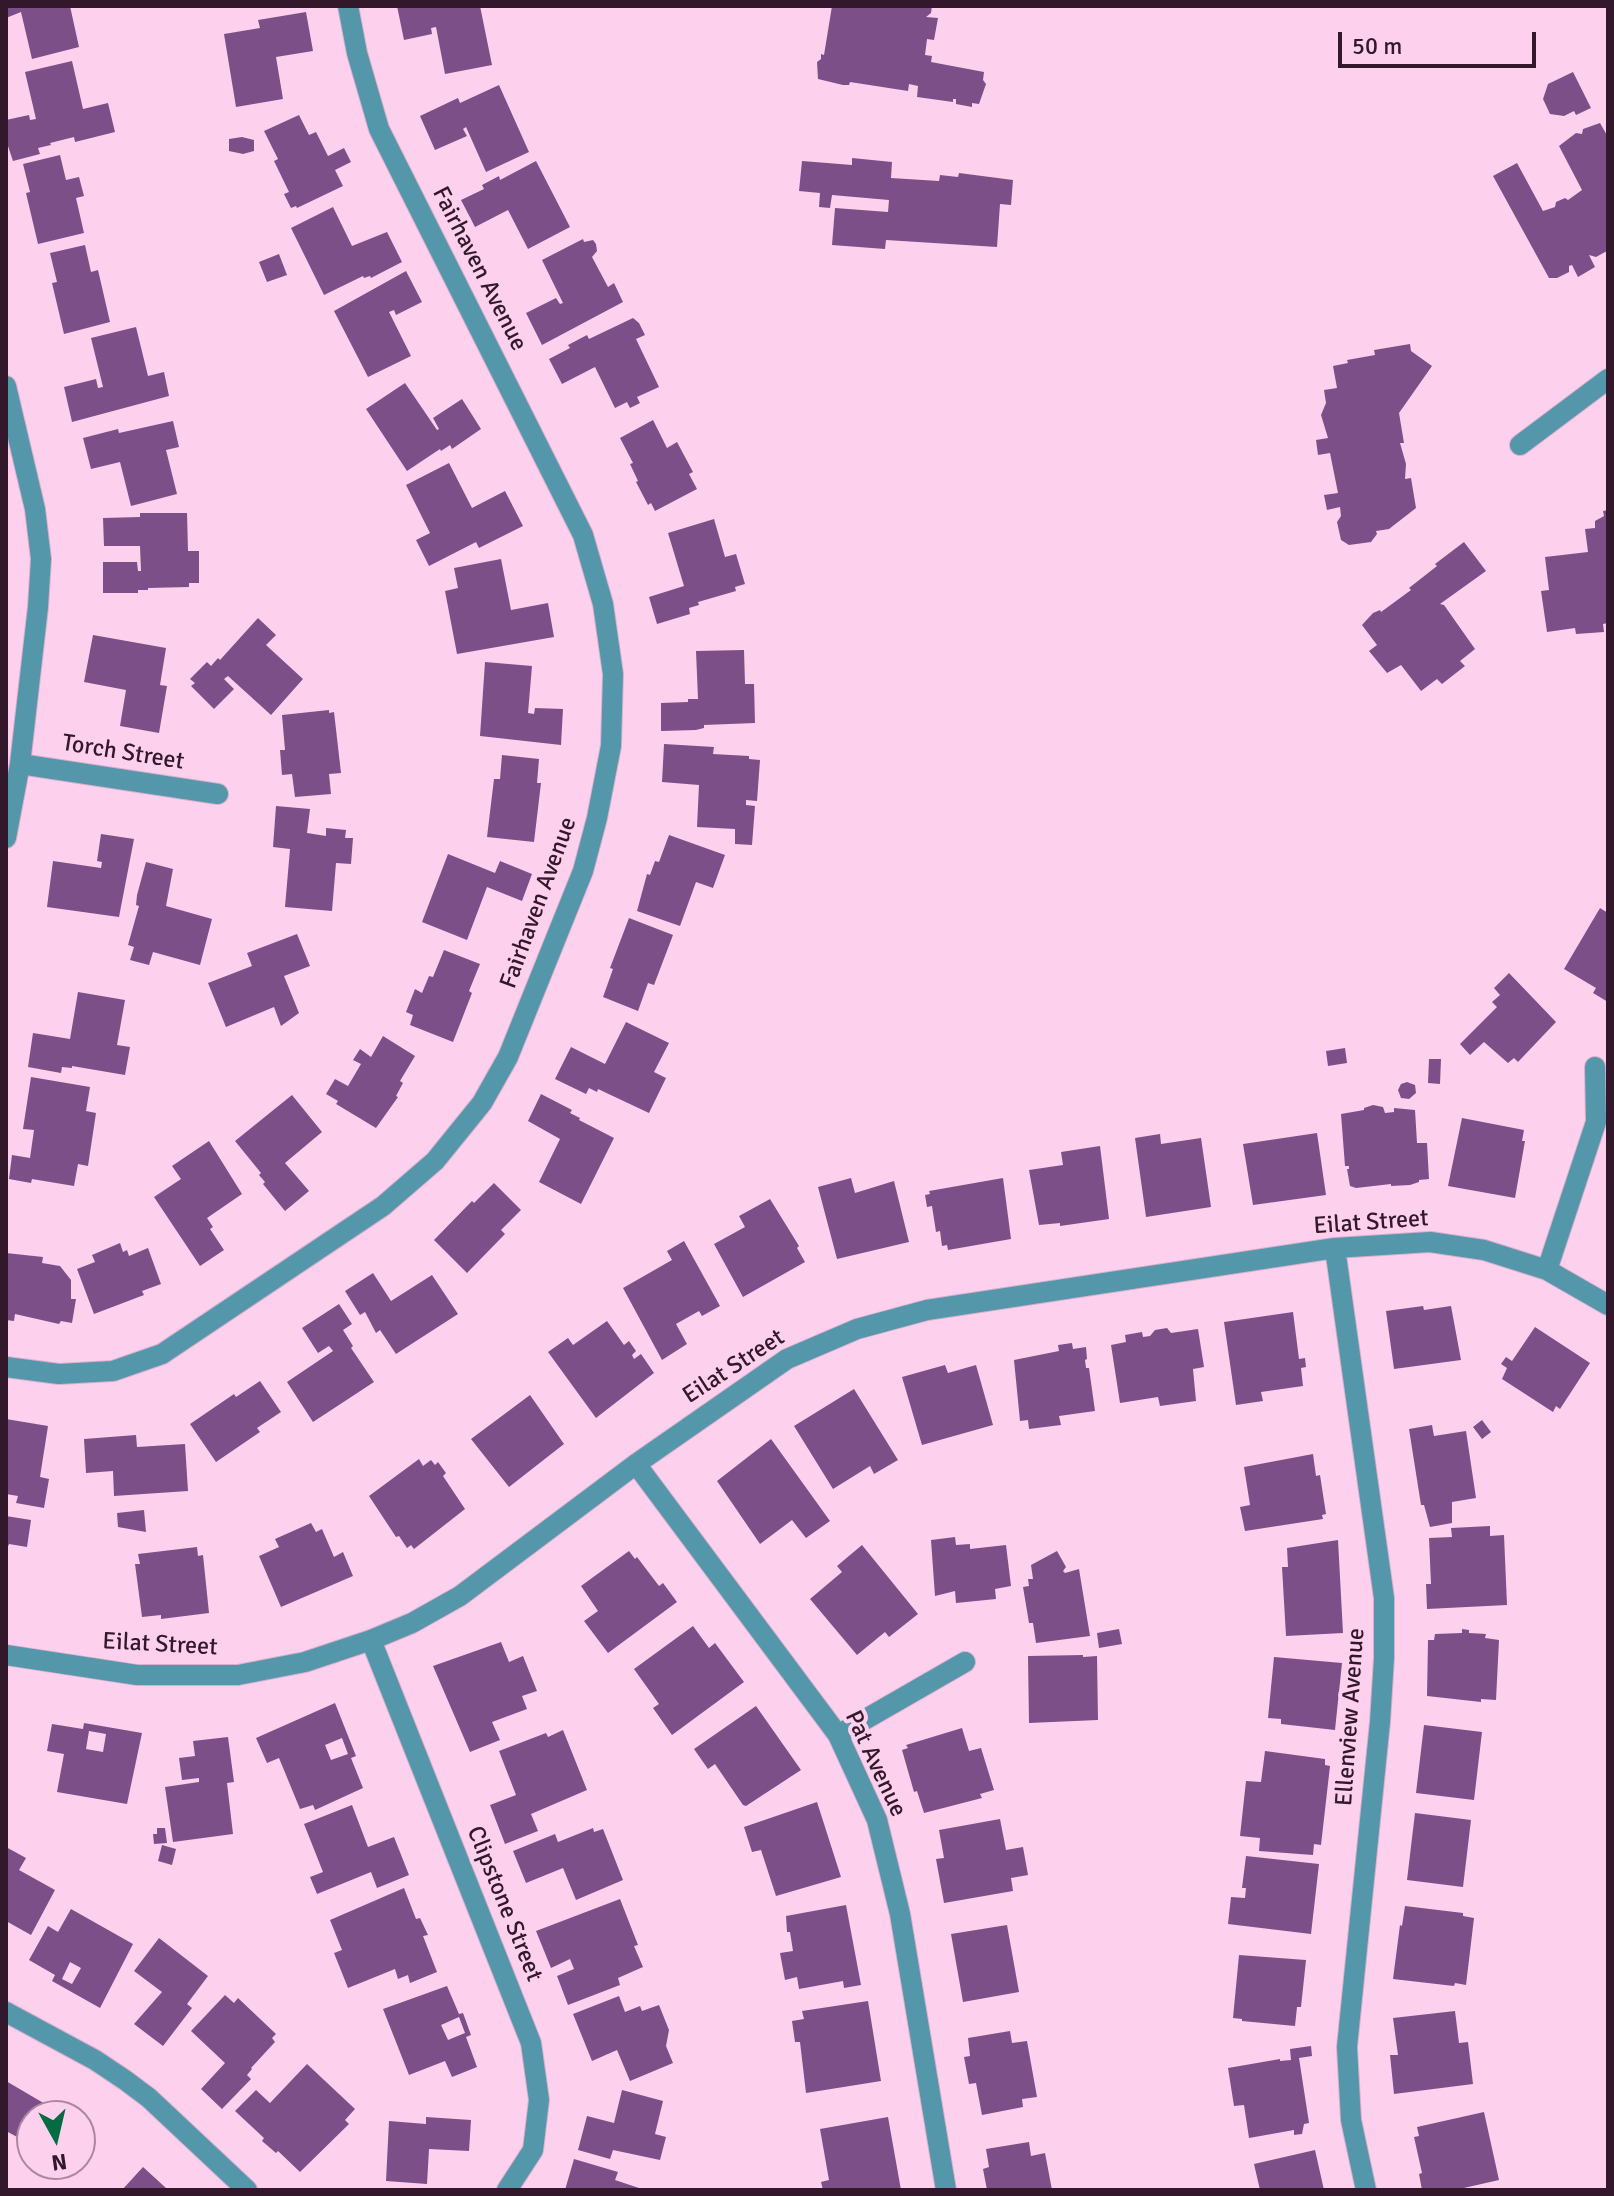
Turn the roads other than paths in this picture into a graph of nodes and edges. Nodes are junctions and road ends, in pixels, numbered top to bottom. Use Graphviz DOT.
graph roads {
  1 [pos="348,6"];
  2 [pos="1608,379"];
  3 [pos="6,386"];
  4 [pos="1520,445"];
  5 [pos="20,764"];
  6 [pos="218,794"];
  7 [pos="6,838"];
  8 [pos="1595,1067"];
  9 [pos="1335,1248"];
  10 [pos="1547,1270"];
  11 [pos="1608,1305"];
  12 [pos="6,1367"];
  13 [pos="636,1464"];
  14 [pos="371,1640"];
  15 [pos="6,1655"];
  16 [pos="965,1662"];
  17 [pos="838,1735"];
  18 [pos="6,2012"];
  19 [pos="247,2190"];
  20 [pos="507,2190"];
  21 [pos="946,2190"];
  22 [pos="1366,2190"];
  1 -- 12 [label="street, Fairhaven Avenue"];
  2 -- 4 [label="street"];
  3 -- 5 [label="street"];
  5 -- 6 [label="street, Torch Street"];
  5 -- 7 [label="street"];
  8 -- 10 [label="street"];
  9 -- 10 [label="street, Eilat Street"];
  9 -- 13 [label="street, Eilat Street"];
  9 -- 22 [label="street, Ellenview Avenue"];
  10 -- 11 [label="street, Eilat Street"];
  13 -- 14 [label="street, Eilat Street"];
  13 -- 17 [label="street, Pat Avenue"];
  14 -- 15 [label="street, Eilat Street"];
  14 -- 20 [label="street, Clipstone Street"];
  16 -- 17 [label="street"];
  17 -- 21 [label="street, Pat Avenue"];
  18 -- 19 [label="street"];
}
